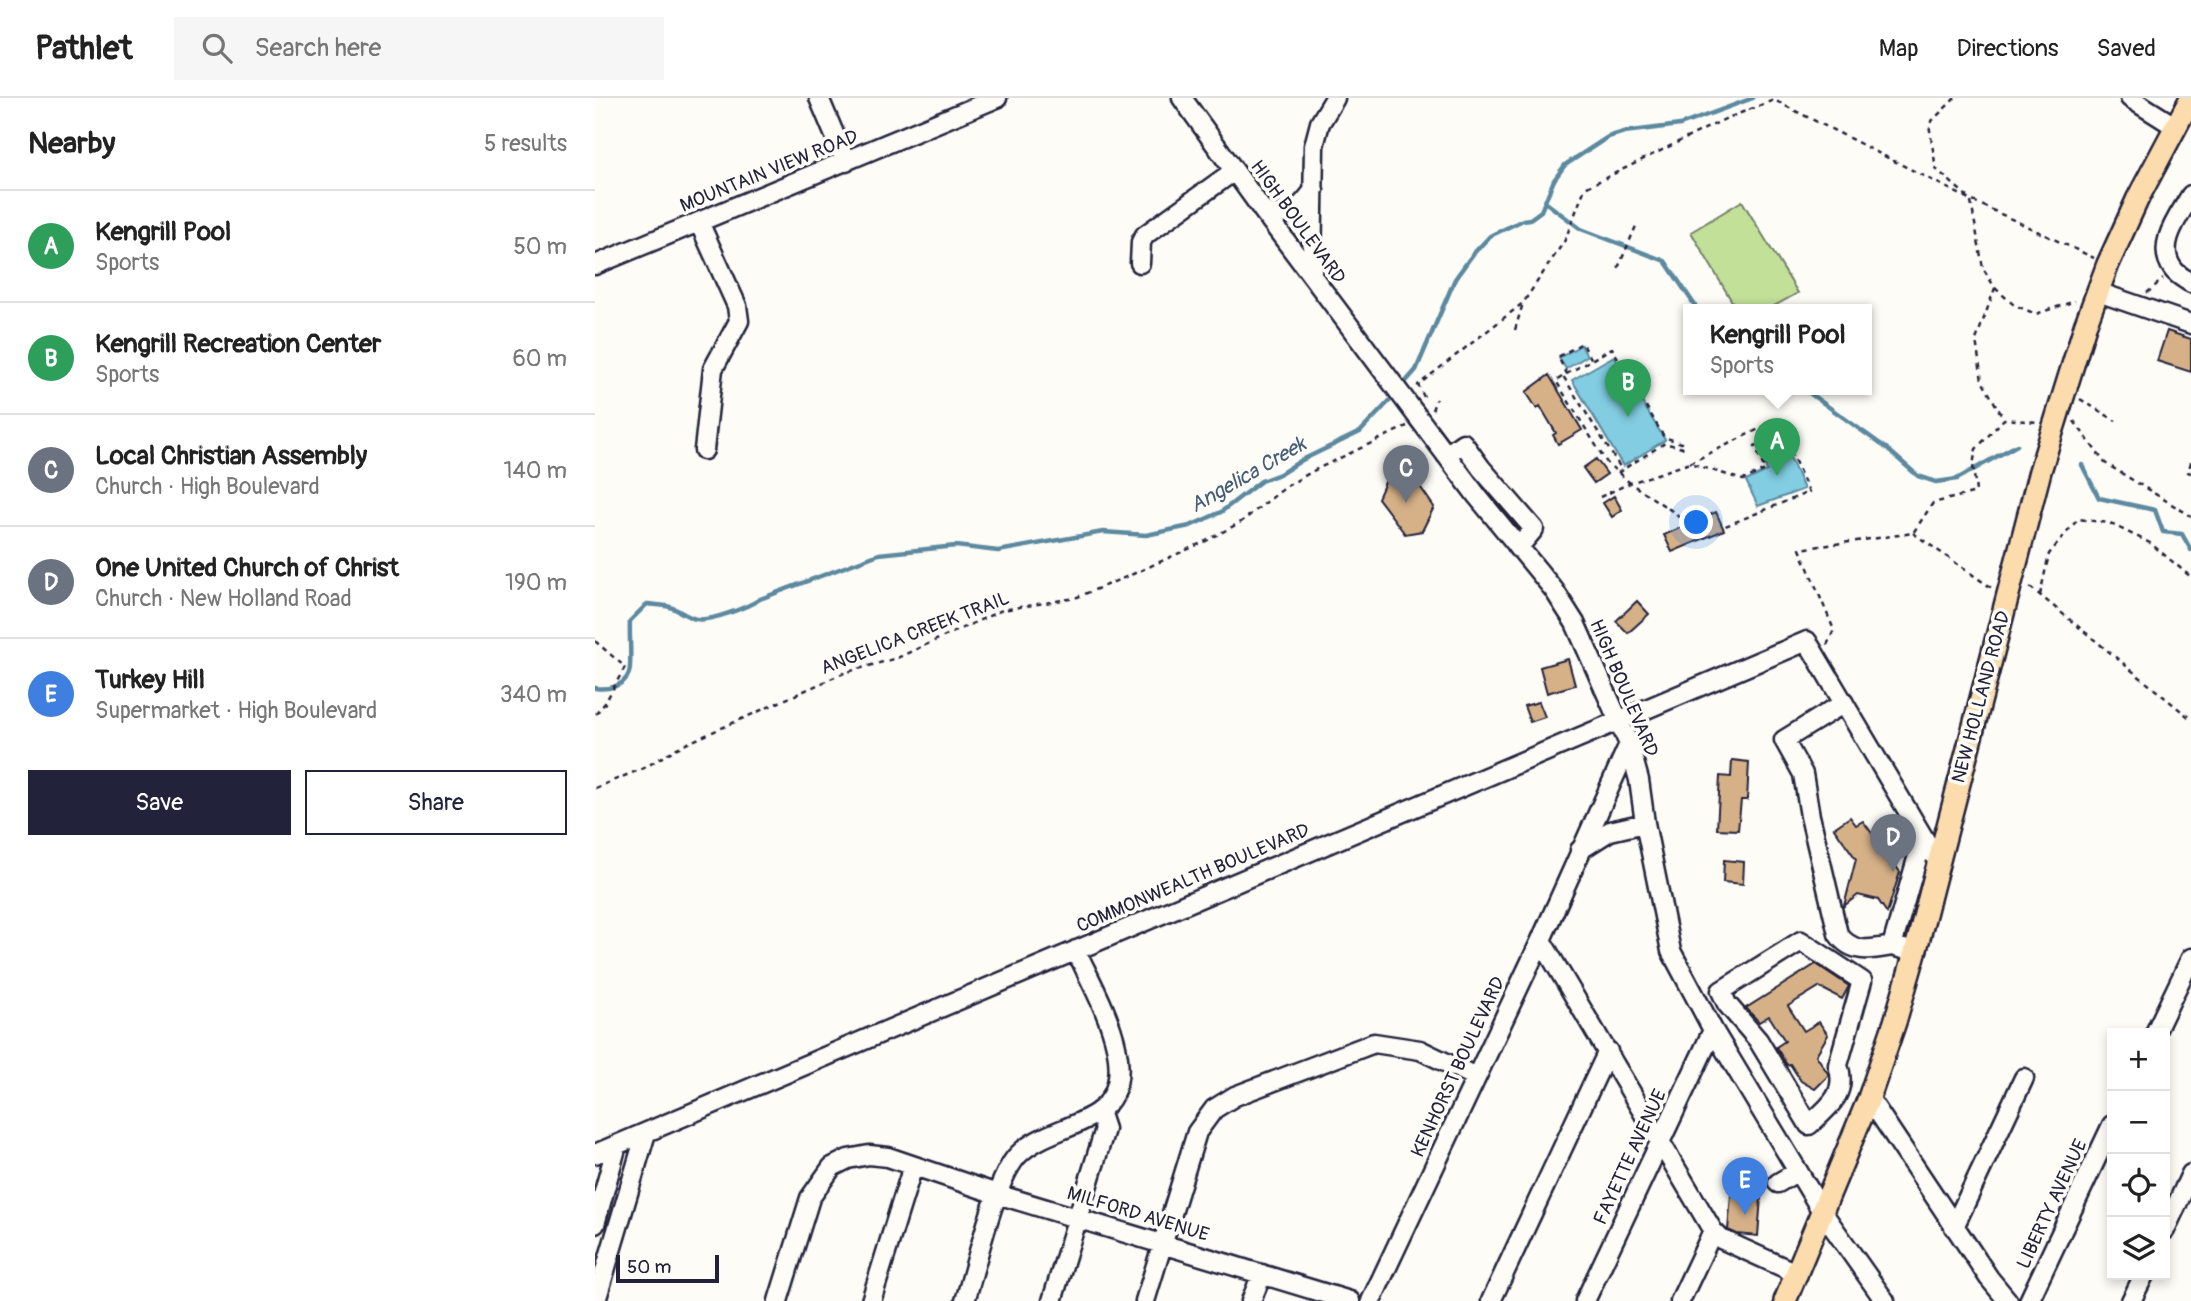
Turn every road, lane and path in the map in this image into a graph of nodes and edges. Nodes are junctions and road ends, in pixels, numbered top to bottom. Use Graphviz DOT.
graph roads {
  1 [pos="819,98"];
  2 [pos="997,98"];
  3 [pos="1182,98"];
  4 [pos="1335,98"];
  5 [pos="1955,98"];
  6 [pos="2130,98"];
  7 [pos="2191,99"];
  8 [pos="2176,127"];
  9 [pos="846,162"];
  10 [pos="1234,171"];
  11 [pos="1314,190"];
  12 [pos="2191,195"];
  13 [pos="1971,200"];
  14 [pos="1263,212"];
  15 [pos="699,222"];
  16 [pos="1636,226"];
  17 [pos="1140,262"];
  18 [pos="2108,264"];
  19 [pos="595,265"];
  20 [pos="1618,268"];
  21 [pos="2173,270"];
  22 [pos="1312,275"];
  23 [pos="2191,283"];
  24 [pos="1995,288"];
  25 [pos="2098,292"];
  26 [pos="2075,301"];
  27 [pos="1523,303"];
  28 [pos="2133,305"];
  29 [pos="2191,324"];
  30 [pos="1515,330"];
  31 [pos="1592,359"];
  32 [pos="1565,375"];
  33 [pos="2080,399"];
  34 [pos="1436,400"];
  35 [pos="1416,415"];
  36 [pos="2004,419"];
  37 [pos="2074,421"];
  38 [pos="2116,421"];
  39 [pos="1773,422"];
  40 [pos="2037,422"];
  41 [pos="704,450"];
  42 [pos="1604,458"];
  43 [pos="1599,462"];
  44 [pos="2191,462"];
  45 [pos="1690,463"];
  46 [pos="1622,470"];
  47 [pos="1618,473"];
  48 [pos="2191,473"];
  49 [pos="1630,483"];
  50 [pos="1600,497"];
  51 [pos="2191,516"];
  52 [pos="1685,524"];
  53 [pos="1723,527"];
  54 [pos="1913,533"];
  55 [pos="2191,577"];
  56 [pos="2030,587"];
  57 [pos="1996,591"];
  58 [pos="2040,595"];
  59 [pos="595,640"];
  60 [pos="1819,661"];
  61 [pos="1844,703"];
  62 [pos="595,715"];
  63 [pos="2191,719"];
  64 [pos="1619,720"];
  65 [pos="1629,744"];
  66 [pos="595,788"];
  67 [pos="1645,823"];
  68 [pos="1923,838"];
  69 [pos="1580,850"];
  70 [pos="1938,862"];
  71 [pos="1541,940"];
  72 [pos="1892,946"];
  73 [pos="1076,950"];
  74 [pos="1915,952"];
  75 [pos="2191,958"];
  76 [pos="1727,1004"];
  77 [pos="1709,1023"];
  78 [pos="2157,1028"];
  79 [pos="1608,1051"];
  80 [pos="1476,1077"];
  81 [pos="2024,1078"];
  82 [pos="1869,1098"];
  83 [pos="1797,1105"];
  84 [pos="1099,1111"];
  85 [pos="1768,1122"];
  86 [pos="646,1133"];
  87 [pos="2107,1136"];
  88 [pos="1661,1141"];
  89 [pos="617,1145"];
  90 [pos="595,1153"];
  91 [pos="913,1166"];
  92 [pos="1798,1171"];
  93 [pos="2191,1174"];
  94 [pos="1777,1182"];
  95 [pos="997,1194"];
  96 [pos="1823,1213"];
  97 [pos="1079,1217"];
  98 [pos="2170,1219"];
  99 [pos="595,1224"];
  100 [pos="1954,1227"];
  101 [pos="1713,1231"];
  102 [pos="1163,1243"];
  103 [pos="1262,1274"];
  104 [pos="1798,1274"];
  105 [pos="2142,1280"];
  106 [pos="596,1301"];
  107 [pos="778,1301"];
  108 [pos="871,1301"];
  109 [pos="965,1301"];
  110 [pos="1052,1301"];
  111 [pos="1145,1301"];
  112 [pos="1251,1301"];
  113 [pos="1350,1301"];
  114 [pos="1371,1301"];
  115 [pos="1490,1301"];
  116 [pos="1585,1301"];
  117 [pos="1681,1301"];
  118 [pos="1785,1301"];
  119 [pos="1885,1301"];
  120 [pos="2008,1301"];
  121 [pos="2029,1301"];
  122 [pos="2131,1301"];
  1 -- 9 [label="street"];
  2 -- 9 [label="street, MOUNTAIN VIEW ROAD"];
  3 -- 10 [label="street, HIGH BOULEVARD"];
  4 -- 11 [label="street"];
  5 -- 13 [label="path"];
  6 -- 8 [label="street"];
  7 -- 8 [label="main road, NEW HOLLAND ROAD"];
  8 -- 18 [label="main road, NEW HOLLAND ROAD"];
  9 -- 15 [label="street, MOUNTAIN VIEW ROAD"];
  10 -- 14 [label="street, HIGH BOULEVARD"];
  10 -- 17 [label="street"];
  11 -- 14 [label="street"];
  11 -- 22 [label="street"];
  12 -- 21 [label="street"];
  13 -- 18 [label="path"];
  13 -- 24 [label="path"];
  13 -- 27 [label="path"];
  14 -- 22 [label="street, HIGH BOULEVARD"];
  15 -- 19 [label="street, MOUNTAIN VIEW ROAD"];
  15 -- 41 [label="street"];
  16 -- 20 [label="path"];
  18 -- 25 [label="main road, NEW HOLLAND ROAD"];
  21 -- 23 [label="street"];
  21 -- 28 [label="path"];
  22 -- 35 [label="street, HIGH BOULEVARD"];
  24 -- 26 [label="path"];
  24 -- 36 [label="path"];
  25 -- 28 [label="street"];
  25 -- 70 [label="main road, NEW HOLLAND ROAD"];
  27 -- 30 [label="path"];
  27 -- 34 [label="path"];
  28 -- 29 [label="street"];
  31 -- 32 [label="path"];
  31 -- 32 [label="path"];
  31 -- 46 [label="path"];
  32 -- 42 [label="path"];
  32 -- 46 [label="path"];
  33 -- 38 [label="path"];
  35 -- 64 [label="street, HIGH BOULEVARD"];
  35 -- 66 [label="path, ANGELICA CREEK TRAIL"];
  36 -- 40 [label="path"];
  36 -- 54 [label="path"];
  37 -- 51 [label="path"];
  39 -- 45 [label="path"];
  42 -- 43 [label="path"];
  42 -- 47 [label="path"];
  44 -- 48 [label="path"];
  45 -- 49 [label="path"];
  45 -- 53 [label="path"];
  46 -- 47 [label="path"];
  47 -- 49 [label="path"];
  49 -- 50 [label="path"];
  49 -- 52 [label="path"];
  54 -- 57 [label="path"];
  54 -- 60 [label="path"];
  55 -- 58 [label="path"];
  56 -- 58 [label="path"];
  58 -- 63 [label="path"];
  59 -- 62 [label="path"];
  60 -- 61 [label="street"];
  60 -- 64 [label="street, COMMONWEALTH BOULEVARD"];
  61 -- 68 [label="street"];
  61 -- 72 [label="street"];
  64 -- 65 [label="street, HIGH BOULEVARD"];
  64 -- 73 [label="street, COMMONWEALTH BOULEVARD"];
  65 -- 67 [label="street, HIGH BOULEVARD"];
  65 -- 69 [label="street, KENHORST BOULEVARD"];
  67 -- 69 [label="street"];
  67 -- 77 [label="street, HIGH BOULEVARD"];
  68 -- 70 [label="street"];
  68 -- 72 [label="street"];
  69 -- 71 [label="street, KENHORST BOULEVARD"];
  70 -- 74 [label="main road, NEW HOLLAND ROAD"];
  71 -- 79 [label="street"];
  71 -- 80 [label="street, KENHORST BOULEVARD"];
  72 -- 74 [label="street"];
  73 -- 84 [label="street"];
  73 -- 86 [label="street, COMMONWEALTH BOULEVARD"];
  74 -- 82 [label="main road, NEW HOLLAND ROAD"];
  75 -- 78 [label="street"];
  76 -- 77 [label="street"];
  76 -- 83 [label="street"];
  76 -- 83 [label="street"];
  77 -- 85 [label="street, HIGH BOULEVARD"];
  77 -- 88 [label="street, FAYETTE AVENUE"];
  79 -- 88 [label="street"];
  79 -- 115 [label="street"];
  80 -- 102 [label="street"];
  80 -- 114 [label="street, KENHORST BOULEVARD"];
  81 -- 100 [label="street"];
  82 -- 96 [label="main road, NEW HOLLAND ROAD"];
  82 -- 100 [label="street"];
  83 -- 85 [label="street"];
  84 -- 95 [label="street"];
  84 -- 97 [label="street"];
  85 -- 92 [label="street, HIGH BOULEVARD"];
  86 -- 89 [label="street, COMMONWEALTH BOULEVARD"];
  86 -- 106 [label="street"];
  87 -- 121 [label="street, LIBERTY AVENUE"];
  88 -- 101 [label="street"];
  88 -- 116 [label="street, FAYETTE AVENUE"];
  89 -- 90 [label="street, COMMONWEALTH BOULEVARD"];
  89 -- 99 [label="street"];
  91 -- 95 [label="street, MILFORD AVENUE"];
  91 -- 107 [label="street, MILFORD AVENUE"];
  91 -- 108 [label="street"];
  92 -- 94 [label="street"];
  92 -- 96 [label="street, HIGH BOULEVARD"];
  93 -- 98 [label="street"];
  95 -- 97 [label="street, MILFORD AVENUE"];
  95 -- 109 [label="street"];
  96 -- 104 [label="main road, NEW HOLLAND ROAD"];
  96 -- 119 [label="street, HIGH BOULEVARD"];
  97 -- 102 [label="street, MILFORD AVENUE"];
  97 -- 110 [label="street"];
  100 -- 120 [label="street"];
  101 -- 104 [label="street"];
  101 -- 117 [label="street"];
  102 -- 103 [label="street, MILFORD AVENUE"];
  102 -- 111 [label="street"];
  103 -- 112 [label="street"];
  103 -- 113 [label="street, MILFORD AVENUE"];
  104 -- 118 [label="main road, NEW HOLLAND ROAD"];
  105 -- 122 [label="street"];
}
